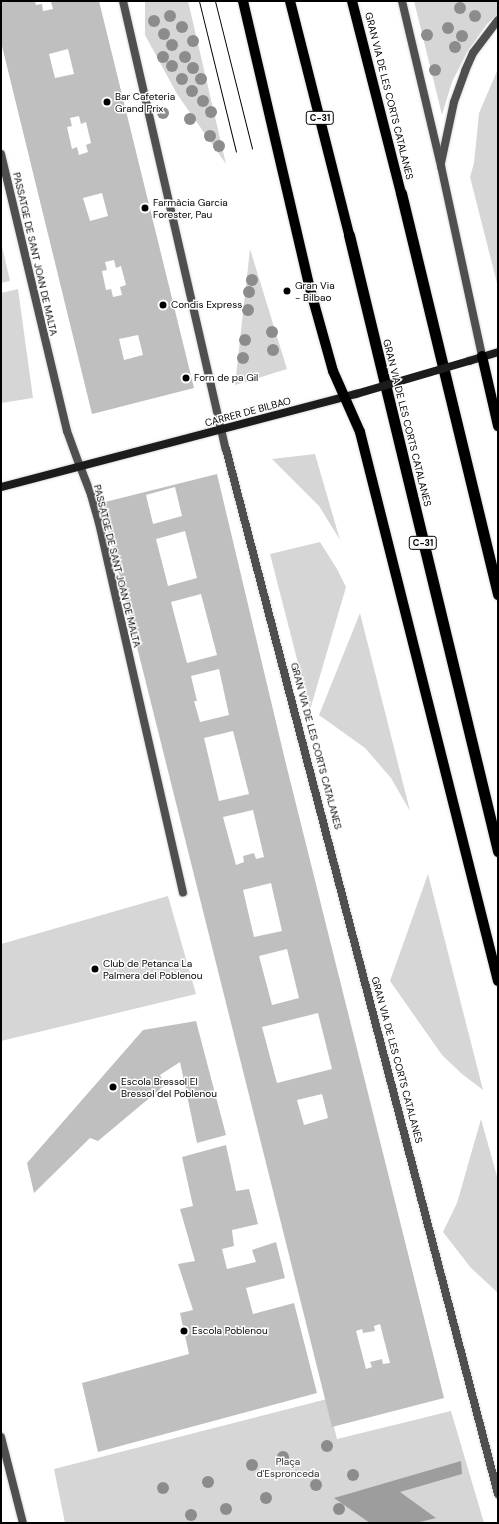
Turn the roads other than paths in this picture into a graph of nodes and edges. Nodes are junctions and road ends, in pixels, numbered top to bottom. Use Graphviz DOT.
graph roads {
  1 [pos="123,1"];
  2 [pos="243,1"];
  3 [pos="290,1"];
  4 [pos="352,1"];
  5 [pos="402,1"];
  6 [pos="498,20"];
  7 [pos="1,154"];
  8 [pos="441,166"];
  9 [pos="401,193"];
  10 [pos="349,235"];
  11 [pos="498,352"];
  12 [pos="482,356"];
  13 [pos="345,396"];
  14 [pos="498,426"];
  15 [pos="222,429"];
  16 [pos="80,466"];
  17 [pos="1,487"];
  18 [pos="498,594"];
  19 [pos="498,851"];
  20 [pos="183,893"];
  21 [pos="498,981"];
  22 [pos="1,1437"];
  23 [pos="498,1494"];
  24 [pos="23,1523"];
  1 -- 15 [label="street, GRAN VIA DE LES CORTS CATALANES"];
  2 -- 13 [label="main road"];
  3 -- 10 [label="main road, GRAN VIA DE LES CORTS CATALANES / C-31"];
  4 -- 9 [label="main road, GRAN VIA DE LES CORTS CATALANES"];
  5 -- 8 [label="street"];
  6 -- 8 [label="street"];
  7 -- 16 [label="street, PASSATGE DE SANT JOAN DE MALTA"];
  8 -- 12 [label="street"];
  9 -- 18 [label="highway, GRAN VIA DE LES CORTS CATALANES"];
  10 -- 19 [label="highway, GRAN VIA DE LES CORTS CATALANES / C-31"];
  11 -- 12 [label="main road, CARRER DE BILBAO"];
  12 -- 13 [label="main road, CARRER DE BILBAO, bridge"];
  12 -- 14 [label="main road"];
  13 -- 15 [label="main road, CARRER DE BILBAO"];
  13 -- 21 [label="main road"];
  15 -- 16 [label="main road, CARRER DE BILBAO"];
  15 -- 23 [label="street, GRAN VIA DE LES CORTS CATALANES"];
  16 -- 17 [label="main road, CARRER DE BILBAO"];
  16 -- 20 [label="street, PASSATGE DE SANT JOAN DE MALTA"];
  22 -- 24 [label="street"];
}
